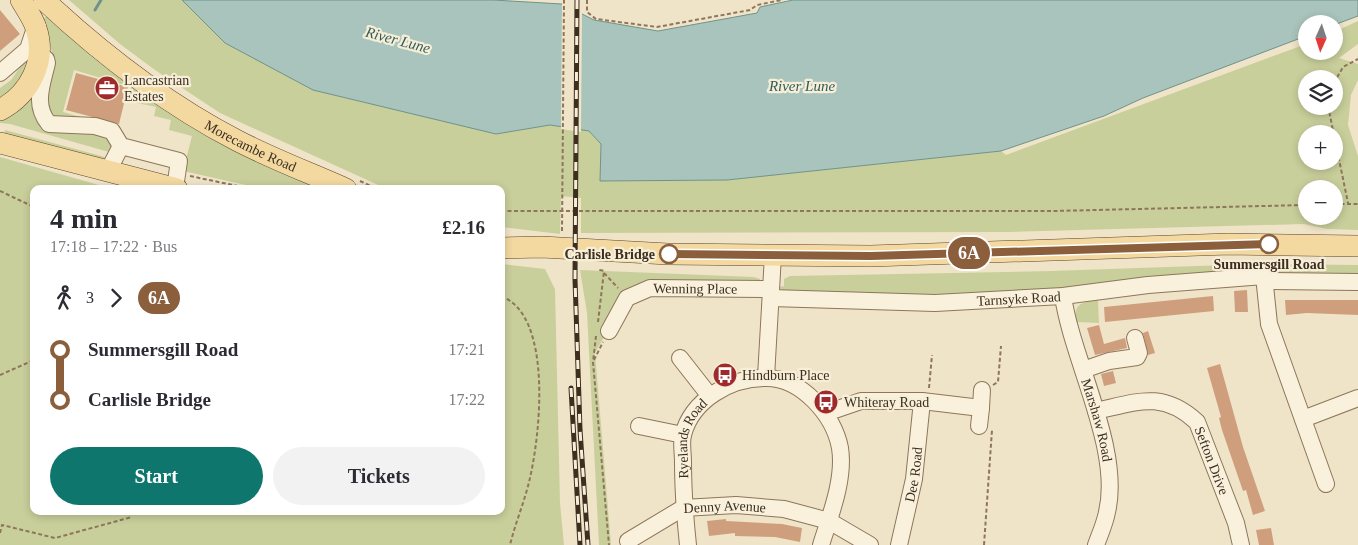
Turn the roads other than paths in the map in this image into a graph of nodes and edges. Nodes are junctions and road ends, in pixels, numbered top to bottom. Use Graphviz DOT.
graph roads {
  1 [pos="21,0"];
  2 [pos="44,0"];
  3 [pos="38,34"];
  4 [pos="0,73"];
  5 [pos="0,110"];
  6 [pos="0,144"];
  7 [pos="121,146"];
  8 [pos="108,171"];
  9 [pos="350,183"];
  10 [pos="180,184"];
  11 [pos="505,236"];
  12 [pos="1358,246"];
  13 [pos="542,247"];
  14 [pos="505,248"];
  15 [pos="772,255"];
  16 [pos="1264,278"];
  17 [pos="1358,282"];
  18 [pos="771,293"];
  19 [pos="1063,296"];
  20 [pos="601,328"];
  21 [pos="1135,338"];
  22 [pos="680,358"];
  23 [pos="1083,370"];
  24 [pos="766,378"];
  25 [pos="982,390"];
  26 [pos="709,395"];
  27 [pos="1358,398"];
  28 [pos="922,401"];
  29 [pos="981,408"];
  30 [pos="1096,411"];
  31 [pos="826,413"];
  32 [pos="1304,419"];
  33 [pos="640,426"];
  34 [pos="979,426"];
  35 [pos="683,435"];
  36 [pos="1326,484"];
  37 [pos="684,508"];
  38 [pos="829,520"];
  39 [pos="628,541"];
  40 [pos="688,545"];
  41 [pos="822,545"];
  42 [pos="870,545"];
  43 [pos="899,545"];
  44 [pos="1096,545"];
  45 [pos="1241,545"];
  1 -- 3 [label="main road"];
  2 -- 9 [label="main road, Morecambe Road"];
  3 -- 4 [label="street"];
  3 -- 5 [label="main road"];
  3 -- 7 [label="street"];
  6 -- 8 [label="main road"];
  7 -- 8 [label="street"];
  7 -- 10 [label="street"];
  8 -- 10 [label="main road"];
  11 -- 13 [label="main road"];
  12 -- 15 [label="main road"];
  13 -- 14 [label="main road"];
  13 -- 15 [label="main road"];
  15 -- 18 [label="street"];
  16 -- 17 [label="street, Tarnsyke Road"];
  16 -- 19 [label="street, Tarnsyke Road"];
  16 -- 32 [label="street"];
  18 -- 19 [label="street, Tarnsyke Road"];
  18 -- 20 [label="street, Wenning Place"];
  18 -- 24 [label="street"];
  19 -- 23 [label="street, Marshaw Road"];
  21 -- 23 [label="street"];
  22 -- 26 [label="street"];
  23 -- 30 [label="street, Marshaw Road"];
  24 -- 26 [label="street, Ryelands Road"];
  24 -- 31 [label="street, Ryelands Road"];
  25 -- 29 [label="street"];
  26 -- 35 [label="street, Ryelands Road"];
  27 -- 32 [label="street"];
  28 -- 29 [label="street"];
  28 -- 31 [label="street"];
  28 -- 43 [label="street, Dee Road"];
  29 -- 34 [label="street"];
  30 -- 44 [label="street, Marshaw Road"];
  30 -- 45 [label="street, Sefton Drive"];
  31 -- 38 [label="street, Ryelands Road"];
  32 -- 36 [label="street"];
  33 -- 35 [label="street"];
  35 -- 37 [label="street, Ryelands Road"];
  37 -- 38 [label="street, Denny Avenue"];
  37 -- 39 [label="street, Denny Avenue"];
  37 -- 40 [label="street, Ryelands Road"];
  38 -- 41 [label="street, Ryelands Road"];
  38 -- 42 [label="street, Denny Avenue"];
}
